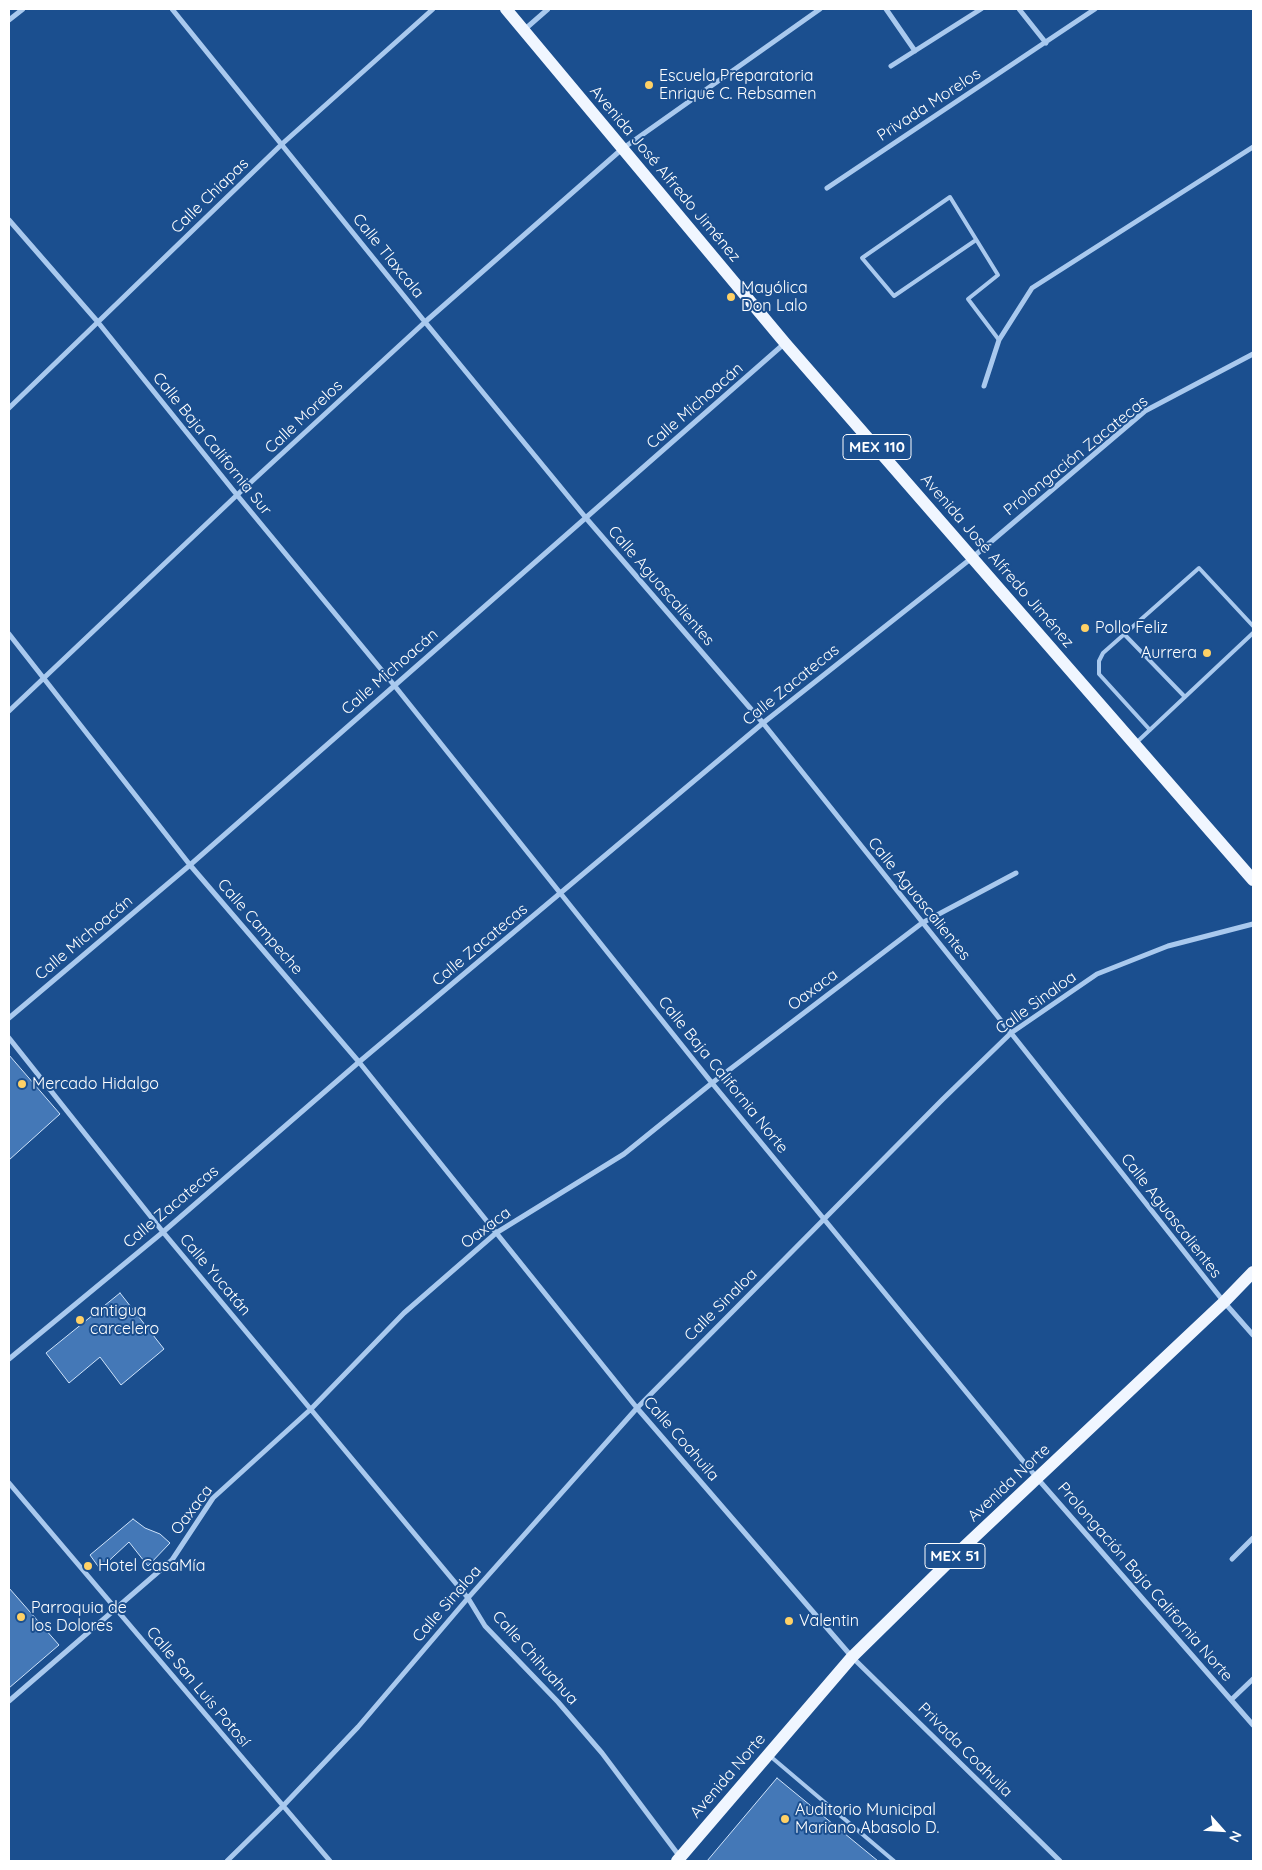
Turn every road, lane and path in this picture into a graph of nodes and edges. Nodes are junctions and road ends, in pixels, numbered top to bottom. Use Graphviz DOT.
graph roads {
  1 [pos="23,9"];
  2 [pos="172,9"];
  3 [pos="433,9"];
  4 [pos="506,9"];
  5 [pos="548,9"];
  6 [pos="820,9"];
  7 [pos="886,9"];
  8 [pos="981,9"];
  9 [pos="1019,9"];
  10 [pos="1096,9"];
  11 [pos="9,20"];
  12 [pos="523,31"];
  13 [pos="1046,43"];
  14 [pos="915,50"];
  15 [pos="890,66"];
  16 [pos="282,144"];
  17 [pos="1253,147"];
  18 [pos="622,149"];
  19 [pos="826,188"];
  20 [pos="9,220"];
  21 [pos="976,240"];
  22 [pos="98,321"];
  23 [pos="425,322"];
  24 [pos="999,340"];
  25 [pos="785,343"];
  26 [pos="1253,354"];
  27 [pos="984,386"];
  28 [pos="9,408"];
  29 [pos="237,495"];
  30 [pos="586,518"];
  31 [pos="973,557"];
  32 [pos="1253,626"];
  33 [pos="1253,633"];
  34 [pos="9,634"];
  35 [pos="1124,634"];
  36 [pos="44,678"];
  37 [pos="394,685"];
  38 [pos="1185,697"];
  39 [pos="9,711"];
  40 [pos="763,723"];
  41 [pos="1150,730"];
  42 [pos="1135,744"];
  43 [pos="190,865"];
  44 [pos="1016,873"];
  45 [pos="1253,880"];
  46 [pos="560,894"];
  47 [pos="922,923"];
  48 [pos="1253,924"];
  49 [pos="9,1018"];
  50 [pos="1011,1033"];
  51 [pos="9,1038"];
  52 [pos="359,1062"];
  53 [pos="712,1083"];
  54 [pos="824,1219"];
  55 [pos="162,1232"];
  56 [pos="496,1233"];
  57 [pos="1253,1272"];
  58 [pos="1224,1302"];
  59 [pos="1253,1335"];
  60 [pos="9,1360"];
  61 [pos="638,1408"];
  62 [pos="311,1409"];
  63 [pos="1037,1478"];
  64 [pos="9,1483"];
  65 [pos="1253,1538"];
  66 [pos="1232,1559"];
  67 [pos="468,1598"];
  68 [pos="116,1609"];
  69 [pos="852,1657"];
  70 [pos="1253,1679"];
  71 [pos="1231,1700"];
  72 [pos="9,1701"];
  73 [pos="1253,1725"];
  74 [pos="768,1754"];
  75 [pos="283,1806"];
  76 [pos="679,1859"];
  77 [pos="227,1861"];
  78 [pos="330,1861"];
  79 [pos="894,1861"];
  80 [pos="1060,1861"];
  1 -- 11 [label="street"];
  2 -- 16 [label="street, Calle Tlaxcala"];
  3 -- 16 [label="street, Calle Chiapas"];
  4 -- 12 [label="main road, Avenida José Alfredo Jiménez / MEX 110"];
  5 -- 12 [label="street"];
  6 -- 18 [label="street, Calle Morelos"];
  7 -- 14 [label="street"];
  8 -- 14 [label="street"];
  9 -- 13 [label="street"];
  10 -- 13 [label="street, Privada Morelos"];
  12 -- 18 [label="main road, Avenida José Alfredo Jiménez / MEX 110"];
  13 -- 19 [label="street, Privada Morelos"];
  14 -- 15 [label="street"];
  16 -- 22 [label="street, Calle Chiapas"];
  16 -- 23 [label="street, Calle Tlaxcala"];
  17 -- 24 [label="street"];
  18 -- 23 [label="street, Calle Morelos"];
  18 -- 25 [label="main road, Avenida José Alfredo Jiménez / MEX 110"];
  20 -- 22 [label="street, Calle Baja California Sur"];
  21 -- 21 [label="lane"];
  21 -- 24 [label="lane"];
  22 -- 28 [label="street, Calle Chiapas"];
  22 -- 29 [label="street, Calle Baja California Sur"];
  23 -- 29 [label="street, Calle Morelos"];
  23 -- 30 [label="street, Calle Tlaxcala"];
  24 -- 27 [label="street"];
  25 -- 30 [label="street, Calle Michoacán"];
  25 -- 31 [label="main road, Avenida José Alfredo Jiménez / MEX 110"];
  26 -- 31 [label="street, Prolongación Zacatecas"];
  29 -- 36 [label="street, Calle Morelos"];
  29 -- 37 [label="street, Calle Baja California Sur"];
  30 -- 37 [label="street, Calle Michoacán"];
  30 -- 40 [label="street, Calle Aguascalientes"];
  31 -- 40 [label="street, Calle Zacatecas"];
  31 -- 42 [label="main road, Avenida José Alfredo Jiménez / MEX 110"];
  32 -- 35 [label="lane"];
  33 -- 38 [label="lane"];
  34 -- 36 [label="street, Calle Campeche"];
  35 -- 38 [label="lane"];
  35 -- 41 [label="lane"];
  36 -- 39 [label="street, Calle Morelos"];
  36 -- 43 [label="street, Calle Campeche"];
  37 -- 43 [label="street, Calle Michoacán"];
  37 -- 46 [label="street, Calle Baja California Norte"];
  38 -- 41 [label="lane"];
  40 -- 46 [label="street, Calle Zacatecas"];
  40 -- 47 [label="street, Calle Aguascalientes"];
  41 -- 42 [label="lane"];
  42 -- 45 [label="main road, Avenida José Alfredo Jiménez / MEX 110"];
  43 -- 49 [label="street, Calle Michoacán"];
  43 -- 52 [label="street, Calle Campeche"];
  44 -- 47 [label="street, Oaxaca"];
  46 -- 52 [label="street, Calle Zacatecas"];
  46 -- 53 [label="street, Calle Baja California Norte"];
  47 -- 50 [label="street, Calle Aguascalientes"];
  47 -- 53 [label="street, Oaxaca"];
  48 -- 50 [label="street, Calle Sinaloa"];
  50 -- 54 [label="street, Calle Sinaloa"];
  50 -- 58 [label="street, Calle Aguascalientes"];
  51 -- 55 [label="street, Calle Yucatán"];
  52 -- 55 [label="street, Calle Zacatecas"];
  52 -- 56 [label="street, Calle Campeche"];
  53 -- 54 [label="street, Calle Baja California Norte"];
  53 -- 56 [label="street, Oaxaca"];
  54 -- 61 [label="street, Calle Sinaloa"];
  54 -- 63 [label="street, Calle Baja California Norte"];
  55 -- 60 [label="street, Calle Zacatecas"];
  55 -- 62 [label="street, Calle Yucatán"];
  56 -- 61 [label="street, Calle Coahuila"];
  56 -- 62 [label="street, Oaxaca"];
  57 -- 58 [label="main road, Avenida Norte / MEX 51"];
  58 -- 59 [label="street, Calle Aguascalientes"];
  58 -- 63 [label="main road, Avenida Norte / MEX 51"];
  61 -- 67 [label="street, Calle Sinaloa"];
  61 -- 69 [label="street, Calle Coahuila"];
  62 -- 67 [label="street, Calle Chihuahua"];
  62 -- 68 [label="street, Oaxaca"];
  63 -- 69 [label="main road, Avenida Norte / MEX 51"];
  63 -- 71 [label="street, Prolongación Baja California Norte"];
  64 -- 68 [label="street, Calle San Luis Potosí"];
  65 -- 66 [label="street"];
  67 -- 75 [label="street, Calle Sinaloa"];
  67 -- 76 [label="street, Calle Chihuahua"];
  68 -- 72 [label="street, Oaxaca"];
  68 -- 75 [label="street, Calle San Luis Potosí"];
  69 -- 74 [label="main road, Avenida Norte / MEX 51"];
  69 -- 80 [label="street, Privada Coahuila"];
  70 -- 71 [label="street"];
  71 -- 73 [label="street, Prolongación Baja California Norte"];
  74 -- 76 [label="main road, Avenida Norte / MEX 51"];
  74 -- 79 [label="lane"];
  75 -- 77 [label="street, Calle Sinaloa"];
  75 -- 78 [label="street, Calle San Luis Potosí"];
}
